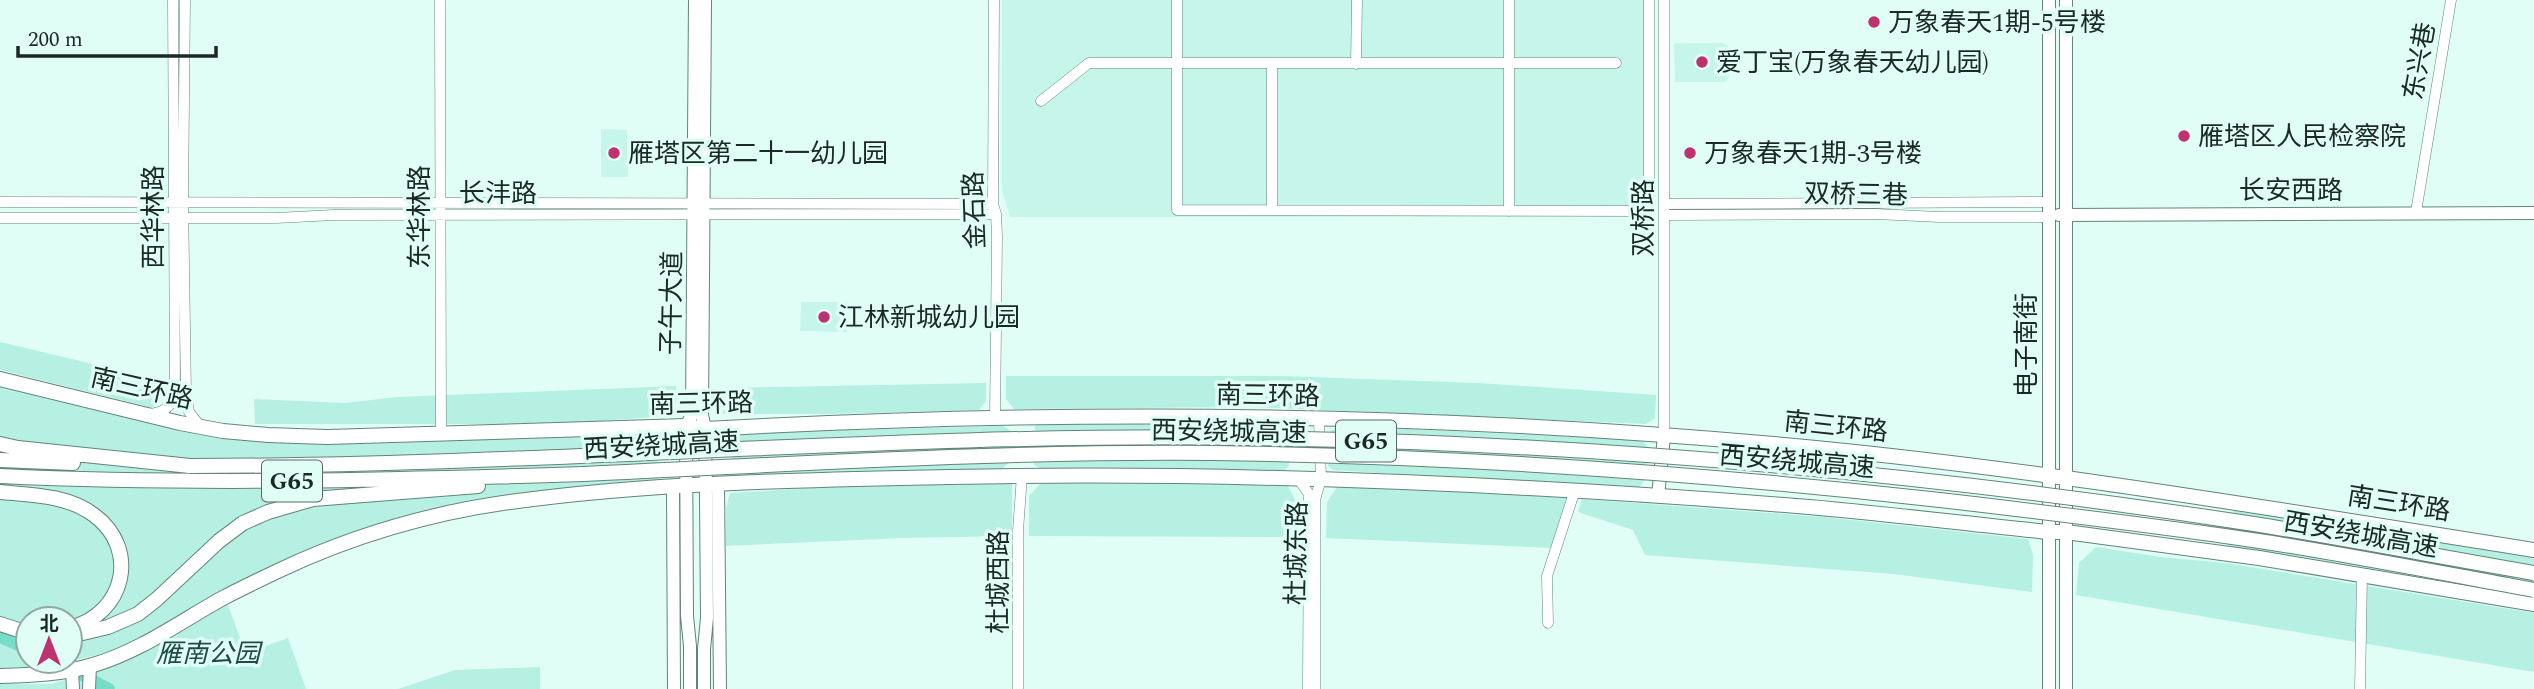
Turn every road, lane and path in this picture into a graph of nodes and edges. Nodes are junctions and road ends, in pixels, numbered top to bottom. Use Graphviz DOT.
graph roads {
  1 [pos="173,0"];
  2 [pos="185,0"];
  3 [pos="440,0"];
  4 [pos="695,0"];
  5 [pos="705,0"];
  6 [pos="994,0"];
  7 [pos="1177,0"];
  8 [pos="1357,0"];
  9 [pos="1509,0"];
  10 [pos="1648,0"];
  11 [pos="1664,0"];
  12 [pos="2049,0"];
  13 [pos="2066,0"];
  14 [pos="2451,0"];
  15 [pos="1509,62"];
  16 [pos="1616,63"];
  17 [pos="1176,64"];
  18 [pos="1272,64"];
  19 [pos="1356,64"];
  20 [pos="1041,101"];
  21 [pos="0,202"];
  22 [pos="178,202"];
  23 [pos="2048,202"];
  24 [pos="2534,206"];
  25 [pos="700,209"];
  26 [pos="995,209"];
  27 [pos="1664,209"];
  28 [pos="2066,209"];
  29 [pos="2416,209"];
  30 [pos="440,210"];
  31 [pos="1272,210"];
  32 [pos="1509,211"];
  33 [pos="2534,213"];
  34 [pos="2048,217"];
  35 [pos="0,218"];
  36 [pos="179,218"];
  37 [pos="0,379"];
  38 [pos="145,414"];
  39 [pos="995,419"];
  40 [pos="1319,419"];
  41 [pos="686,426"];
  42 [pos="200,427"];
  43 [pos="705,429"];
  44 [pos="441,434"];
  45 [pos="1664,436"];
  46 [pos="0,444"];
  47 [pos="0,460"];
  48 [pos="190,466"];
  49 [pos="584,474"];
  50 [pos="1022,475"];
  51 [pos="2049,475"];
  52 [pos="0,476"];
  53 [pos="1297,477"];
  54 [pos="2066,477"];
  55 [pos="1321,479"];
  56 [pos="712,485"];
  57 [pos="680,487"];
  58 [pos="1575,491"];
  59 [pos="0,492"];
  60 [pos="1658,496"];
  61 [pos="2049,532"];
  62 [pos="2066,532"];
  63 [pos="2534,550"];
  64 [pos="2534,573"];
  65 [pos="2362,575"];
  66 [pos="2534,590"];
  67 [pos="2534,604"];
  68 [pos="1548,623"];
  69 [pos="84,624"];
  70 [pos="84,633"];
  71 [pos="90,666"];
  72 [pos="84,667"];
  73 [pos="24,675"];
  74 [pos="0,676"];
  75 [pos="89,689"];
  76 [pos="674,689"];
  77 [pos="690,689"];
  78 [pos="704,689"];
  79 [pos="720,689"];
  80 [pos="1018,689"];
  81 [pos="1308,689"];
  82 [pos="1315,689"];
  83 [pos="2049,689"];
  84 [pos="2066,689"];
  85 [pos="2360,689"];
  1 -- 22 [label="street, 西华林路"];
  2 -- 22 [label="street, 西华林路"];
  3 -- 30 [label="street, 东华林路"];
  4 -- 25 [label="main road, 子午大道"];
  5 -- 25 [label="main road, 子午大道"];
  6 -- 26 [label="street, 金石路"];
  7 -- 17 [label="street"];
  8 -- 19 [label="street"];
  9 -- 15 [label="street"];
  10 -- 32 [label="street"];
  11 -- 27 [label="street, 双桥路"];
  12 -- 23 [label="main road, 电子南街"];
  13 -- 28 [label="main road, 电子南街"];
  14 -- 29 [label="street, 东兴巷"];
  15 -- 16 [label="street"];
  15 -- 19 [label="street"];
  15 -- 32 [label="street"];
  17 -- 18 [label="street"];
  17 -- 20 [label="street"];
  17 -- 31 [label="street"];
  18 -- 19 [label="street"];
  18 -- 31 [label="street"];
  21 -- 22 [label="street, 长沣路"];
  22 -- 30 [label="street, 长沣路"];
  22 -- 36 [label="street, 西华林路"];
  23 -- 27 [label="street, 双桥三巷"];
  23 -- 28 [label="main road, 长安西路"];
  23 -- 34 [label="main road, 电子南街"];
  24 -- 29 [label="main road, 长安西路"];
  25 -- 26 [label="street, 长沣路"];
  25 -- 30 [label="street, 长沣路"];
  25 -- 41 [label="main road, 子午大道"];
  25 -- 43 [label="main road, 子午大道"];
  26 -- 39 [label="street, 金石路"];
  27 -- 34 [label="street, 双桥三巷"];
  27 -- 45 [label="street, 双桥路"];
  28 -- 29 [label="main road, 长安西路"];
  28 -- 34 [label="main road, 长安西路"];
  28 -- 54 [label="main road, 电子南街"];
  29 -- 33 [label="main road, 长安西路"];
  30 -- 36 [label="street, 长沣路"];
  30 -- 44 [label="street, 东华林路"];
  31 -- 32 [label="street"];
  34 -- 51 [label="main road, 电子南街"];
  35 -- 36 [label="street, 长沣路"];
  36 -- 38 [label="street, 西华林路"];
  36 -- 42 [label="street, 西华林路"];
  37 -- 38 [label="highway, 南三环路"];
  38 -- 42 [label="highway, 南三环路"];
  39 -- 40 [label="highway, 南三环路"];
  39 -- 43 [label="highway, 南三环路"];
  40 -- 45 [label="highway, 南三环路"];
  40 -- 55 [label="street, 杜城东路"];
  41 -- 43 [label="highway, 南三环路"];
  41 -- 44 [label="highway, 南三环路"];
  41 -- 57 [label="main road, 子午大道"];
  42 -- 44 [label="highway, 南三环路"];
  43 -- 56 [label="main road, 子午大道"];
  45 -- 51 [label="highway, 南三环路"];
  45 -- 60 [label="main road"];
  46 -- 48 [label="highway"];
  47 -- 48 [label="highway, 西安绕城高速 / G65"];
  48 -- 64 [label="highway, 西安绕城高速 / G65, bridge"];
  49 -- 52 [label="highway, 西安绕城高速 / G65"];
  49 -- 66 [label="highway, 西安绕城高速 / G65, bridge"];
  49 -- 70 [label="highway"];
  50 -- 53 [label="highway"];
  50 -- 56 [label="highway"];
  50 -- 80 [label="street, 杜城西路"];
  51 -- 54 [label="highway, 南三环路"];
  51 -- 61 [label="main road, 电子南街"];
  53 -- 55 [label="highway"];
  53 -- 81 [label="street, 杜城东路"];
  54 -- 62 [label="main road, 电子南街"];
  54 -- 63 [label="highway, 南三环路"];
  55 -- 58 [label="highway"];
  55 -- 82 [label="street, 杜城东路"];
  56 -- 57 [label="highway"];
  56 -- 78 [label="main road, 子午大道"];
  56 -- 79 [label="main road"];
  57 -- 71 [label="highway"];
  57 -- 76 [label="main road"];
  57 -- 77 [label="main road, 子午大道"];
  58 -- 60 [label="highway"];
  58 -- 68 [label="street"];
  59 -- 69 [label="highway"];
  60 -- 61 [label="highway"];
  61 -- 62 [label="highway"];
  61 -- 83 [label="main road, 电子南街"];
  62 -- 65 [label="highway"];
  62 -- 84 [label="main road, 电子南街"];
  65 -- 67 [label="highway"];
  65 -- 85 [label="street"];
  71 -- 72 [label="highway"];
  71 -- 75 [label="main road"];
  73 -- 74 [label="highway"];
}
